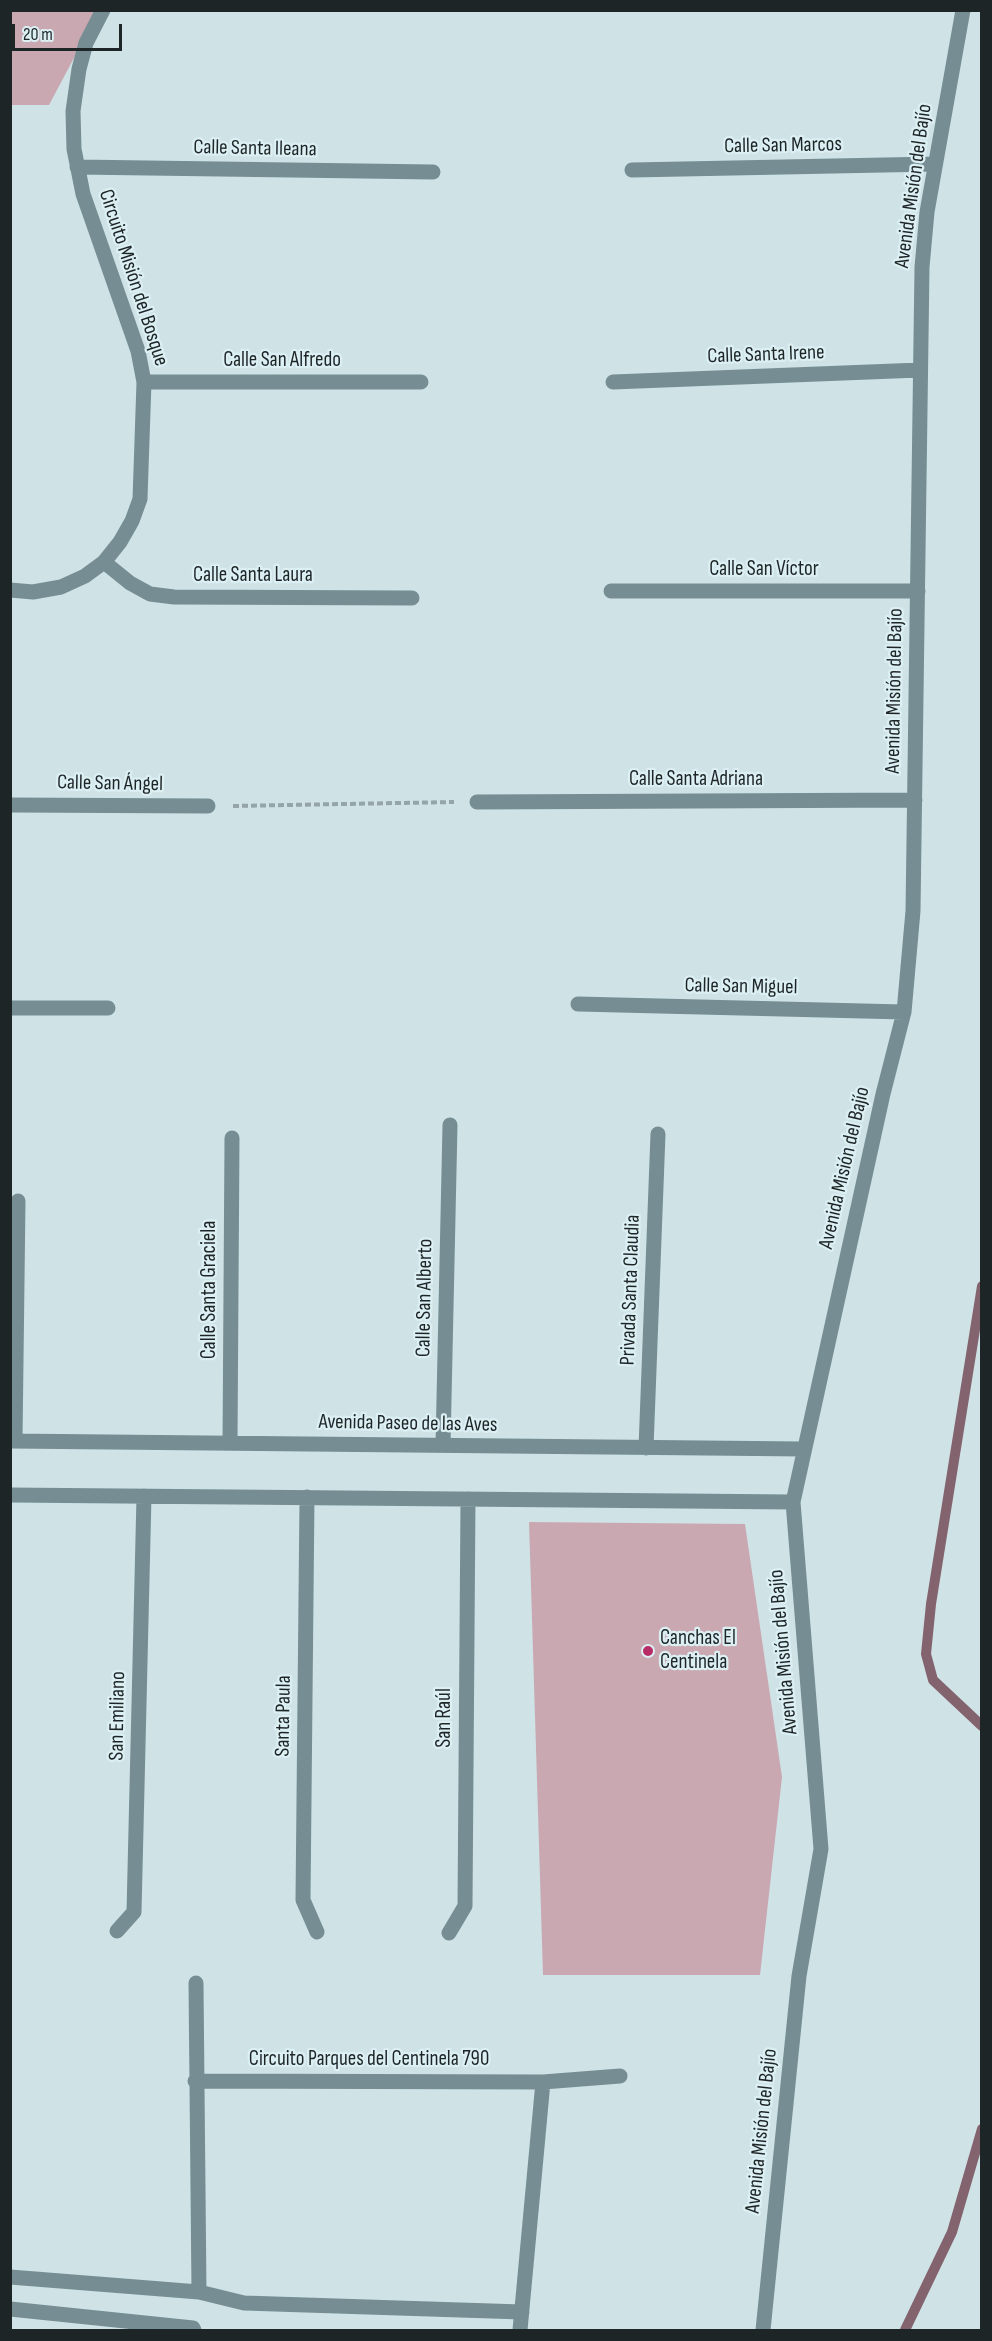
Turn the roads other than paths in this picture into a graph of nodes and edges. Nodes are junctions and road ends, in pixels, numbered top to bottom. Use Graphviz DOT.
graph roads {
  1 [pos="104,10"];
  2 [pos="963,10"];
  3 [pos="935,164"];
  4 [pos="77,167"];
  5 [pos="632,170"];
  6 [pos="433,172"];
  7 [pos="920,370"];
  8 [pos="144,382"];
  9 [pos="421,382"];
  10 [pos="613,382"];
  11 [pos="104,562"];
  12 [pos="10,590"];
  13 [pos="611,591"];
  14 [pos="918,591"];
  15 [pos="412,598"];
  16 [pos="915,800"];
  17 [pos="477,802"];
  18 [pos="10,805"];
  19 [pos="208,806"];
  20 [pos="578,1004"];
  21 [pos="10,1008"];
  22 [pos="108,1008"];
  23 [pos="904,1012"];
  24 [pos="450,1125"];
  25 [pos="658,1134"];
  26 [pos="232,1138"];
  27 [pos="18,1201"];
  28 [pos="13,1441"];
  29 [pos="230,1443"];
  30 [pos="442,1445"];
  31 [pos="646,1448"];
  32 [pos="804,1449"];
  33 [pos="10,1495"];
  34 [pos="144,1496"];
  35 [pos="307,1497"];
  36 [pos="468,1499"];
  37 [pos="793,1502"];
  38 [pos="117,1931"];
  39 [pos="317,1932"];
  40 [pos="449,1933"];
  41 [pos="196,1983"];
  42 [pos="620,2076"];
  43 [pos="195,2081"];
  44 [pos="543,2082"];
  45 [pos="10,2277"];
  46 [pos="198,2292"];
  47 [pos="10,2309"];
  48 [pos="522,2313"];
  49 [pos="194,2331"];
  50 [pos="520,2331"];
  51 [pos="763,2331"];
  1 -- 4 [label="street, Circuito Misión del Bosque"];
  2 -- 3 [label="street, Avenida Misión del Bajío"];
  3 -- 5 [label="street, Calle San Marcos"];
  3 -- 7 [label="street, Avenida Misión del Bajío"];
  4 -- 6 [label="street, Calle Santa Ileana"];
  4 -- 8 [label="street, Circuito Misión del Bosque"];
  7 -- 10 [label="street, Calle Santa Irene"];
  7 -- 14 [label="street, Avenida Misión del Bajío"];
  8 -- 9 [label="street, Calle San Alfredo"];
  8 -- 11 [label="street, Circuito Misión del Bosque"];
  11 -- 12 [label="street, Circuito Misión del Bosque"];
  11 -- 15 [label="street, Calle Santa Laura"];
  13 -- 14 [label="street, Calle San Víctor"];
  14 -- 16 [label="street, Avenida Misión del Bajío"];
  16 -- 17 [label="street, Calle Santa Adriana"];
  16 -- 23 [label="street, Avenida Misión del Bajío"];
  18 -- 19 [label="street, Calle San Ángel"];
  20 -- 23 [label="street, Calle San Miguel"];
  21 -- 22 [label="street"];
  23 -- 32 [label="street, Avenida Misión del Bajío"];
  24 -- 30 [label="street, Calle San Alberto"];
  25 -- 31 [label="street, Privada Santa Claudia"];
  26 -- 29 [label="street, Calle Santa Graciela"];
  27 -- 28 [label="street"];
  28 -- 29 [label="street, Avenida Paseo de las Aves"];
  29 -- 30 [label="street, Avenida Paseo de las Aves"];
  30 -- 31 [label="street, Avenida Paseo de las Aves"];
  31 -- 32 [label="street, Avenida Paseo de las Aves"];
  32 -- 37 [label="street, Avenida Misión del Bajío"];
  33 -- 34 [label="street"];
  34 -- 35 [label="street"];
  34 -- 38 [label="street, San Emiliano"];
  35 -- 36 [label="street"];
  35 -- 39 [label="street, Santa Paula"];
  36 -- 37 [label="street"];
  36 -- 40 [label="street, San Raúl"];
  37 -- 51 [label="street, Avenida Misión del Bajío"];
  41 -- 43 [label="street"];
  42 -- 44 [label="street, Circuito Parques del Centinela 790"];
  43 -- 44 [label="street, Circuito Parques del Centinela 790"];
  43 -- 46 [label="street"];
  44 -- 48 [label="street"];
  45 -- 46 [label="street"];
  46 -- 48 [label="street"];
  47 -- 49 [label="street"];
  48 -- 50 [label="street"];
}
